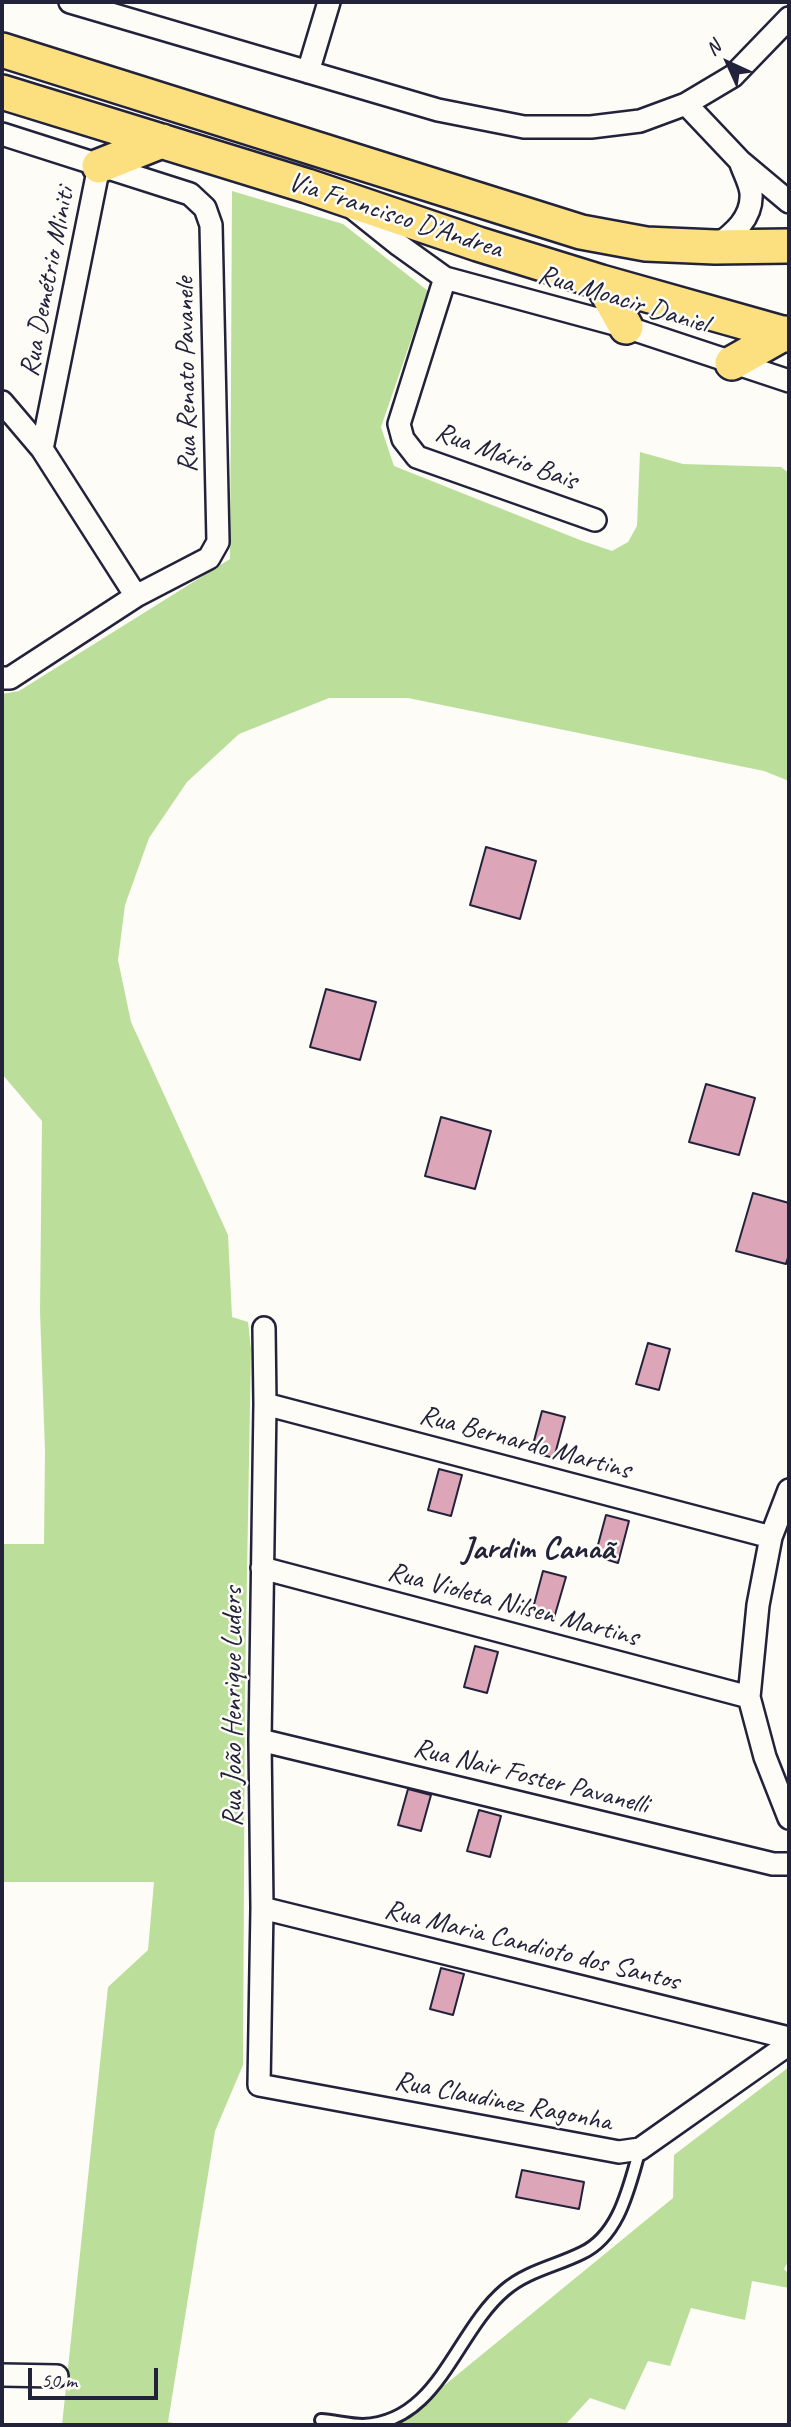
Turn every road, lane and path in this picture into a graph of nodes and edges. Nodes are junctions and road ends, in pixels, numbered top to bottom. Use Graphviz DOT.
graph roads {
  1 [pos="70,2"];
  2 [pos="329,2"];
  3 [pos="789,18"];
  4 [pos="2,50"];
  5 [pos="308,72"];
  6 [pos="2,92"];
  7 [pos="686,104"];
  8 [pos="2,134"];
  9 [pos="162,141"];
  10 [pos="740,161"];
  11 [pos="99,166"];
  12 [pos="341,199"];
  13 [pos="789,202"];
  14 [pos="789,246"];
  15 [pos="715,247"];
  16 [pos="445,278"];
  17 [pos="601,282"];
  18 [pos="626,327"];
  19 [pos="787,334"];
  20 [pos="732,363"];
  21 [pos="789,381"];
  22 [pos="2,402"];
  23 [pos="42,449"];
  24 [pos="595,520"];
  25 [pos="136,596"];
  26 [pos="2,678"];
  27 [pos="264,1328"];
  28 [pos="265,1404"];
  29 [pos="789,1490"];
  30 [pos="771,1537"];
  31 [pos="262,1569"];
  32 [pos="749,1697"];
  33 [pos="260,1740"];
  34 [pos="789,1818"];
  35 [pos="789,1864"];
  36 [pos="262,1908"];
  37 [pos="789,2038"];
  38 [pos="789,2044"];
  39 [pos="259,2085"];
  40 [pos="640,2149"];
  41 [pos="2,2375"];
  42 [pos="57,2376"];
  43 [pos="321,2420"];
  1 -- 5 [label="street"];
  2 -- 5 [label="street"];
  3 -- 7 [label="street"];
  4 -- 15 [label="highway, Via Francisco D'Andrea"];
  5 -- 7 [label="street"];
  6 -- 9 [label="highway, Via Francisco D'Andrea"];
  7 -- 10 [label="street"];
  8 -- 11 [label="street"];
  9 -- 11 [label="highway"];
  9 -- 12 [label="highway, Via Francisco D'Andrea"];
  10 -- 13 [label="street"];
  10 -- 15 [label="street"];
  11 -- 23 [label="street, Rua Demétrio Miniti"];
  11 -- 25 [label="street, Rua Renato Pavanele"];
  12 -- 16 [label="street, Rua Moacir Daniel"];
  12 -- 17 [label="highway, Via Francisco D'Andrea"];
  14 -- 15 [label="highway, Via Francisco D'Andrea"];
  16 -- 18 [label="street, Rua Moacir Daniel"];
  16 -- 24 [label="street, Rua Mário Bais"];
  17 -- 18 [label="highway"];
  17 -- 19 [label="highway, Via Francisco D'Andrea"];
  18 -- 20 [label="street, Rua Moacir Daniel"];
  19 -- 20 [label="highway"];
  20 -- 21 [label="street, Rua Moacir Daniel"];
  22 -- 23 [label="street"];
  23 -- 25 [label="street"];
  25 -- 26 [label="street"];
  27 -- 28 [label="street, Rua João Henrique Luders"];
  28 -- 30 [label="street, Rua Bernardo Martins"];
  28 -- 31 [label="street, Rua João Henrique Luders"];
  29 -- 30 [label="street"];
  30 -- 32 [label="street"];
  31 -- 32 [label="street, Rua Violeta Nilsen Martins"];
  31 -- 33 [label="street, Rua João Henrique Luders"];
  32 -- 34 [label="street"];
  33 -- 35 [label="street, Rua Nair Foster Pavanelli"];
  33 -- 36 [label="street, Rua João Henrique Luders"];
  36 -- 37 [label="street, Rua Maria Candioto dos Santos"];
  36 -- 39 [label="street, Rua João Henrique Luders"];
  38 -- 40 [label="street, Rua Claudinez Ragonha"];
  39 -- 40 [label="street, Rua Claudinez Ragonha"];
  40 -- 43 [label="lane"];
  41 -- 42 [label="street"];
}
